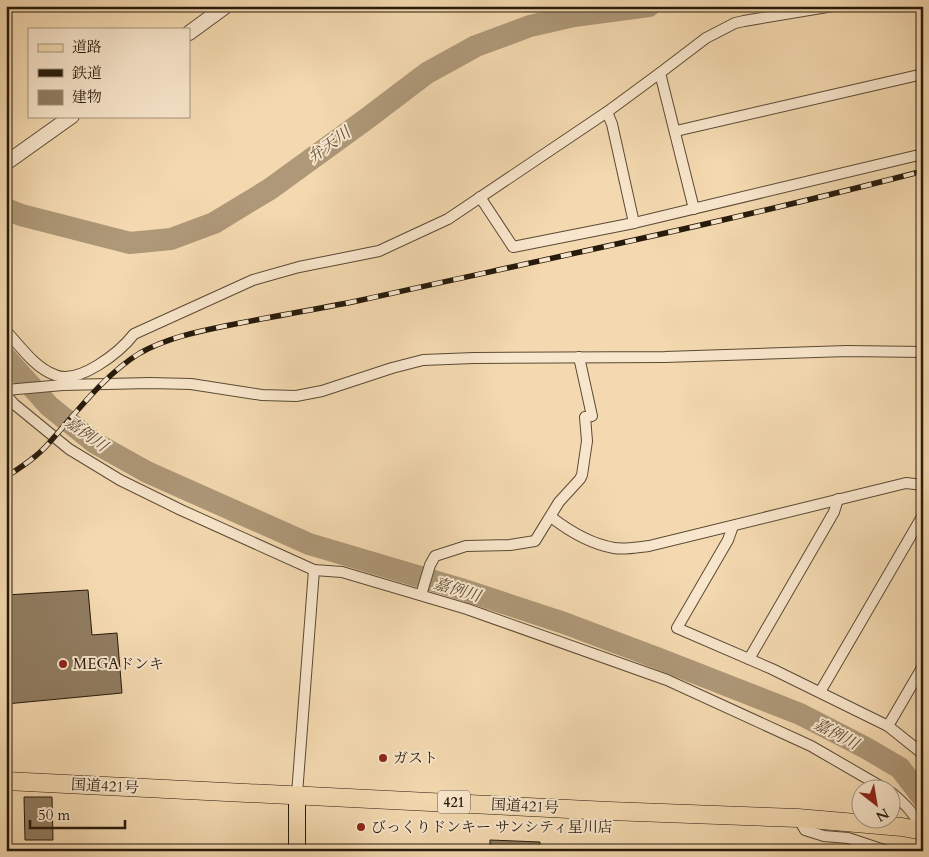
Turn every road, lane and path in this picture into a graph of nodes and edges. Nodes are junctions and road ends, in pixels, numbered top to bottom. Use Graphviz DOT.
graph roads {
  1 [pos="226,6"];
  2 [pos="833,6"];
  3 [pos="190,32"];
  4 [pos="660,73"];
  5 [pos="923,74"];
  6 [pos="607,112"];
  7 [pos="69,118"];
  8 [pos="676,131"];
  9 [pos="923,154"];
  10 [pos="6,163"];
  11 [pos="480,197"];
  12 [pos="694,209"];
  13 [pos="634,222"];
  14 [pos="6,331"];
  15 [pos="923,352"];
  16 [pos="579,357"];
  17 [pos="63,381"];
  18 [pos="8,392"];
  19 [pos="923,485"];
  20 [pos="838,499"];
  21 [pos="923,515"];
  22 [pos="551,516"];
  23 [pos="733,526"];
  24 [pos="919,530"];
  25 [pos="314,570"];
  26 [pos="422,592"];
  27 [pos="749,659"];
  28 [pos="923,666"];
  29 [pos="820,692"];
  30 [pos="888,726"];
  31 [pos="923,754"];
  32 [pos="870,780"];
  33 [pos="6,781"];
  34 [pos="297,794"];
  35 [pos="902,802"];
  36 [pos="798,818"];
  37 [pos="923,831"];
  38 [pos="297,851"];
  39 [pos="886,851"];
  1 -- 3 [label="street"];
  2 -- 4 [label="street"];
  4 -- 6 [label="street"];
  4 -- 8 [label="street"];
  5 -- 8 [label="street"];
  6 -- 11 [label="street"];
  6 -- 13 [label="street"];
  7 -- 10 [label="street"];
  8 -- 12 [label="street"];
  9 -- 12 [label="street"];
  11 -- 13 [label="street"];
  11 -- 17 [label="street"];
  12 -- 13 [label="street"];
  14 -- 17 [label="street"];
  15 -- 16 [label="street"];
  16 -- 17 [label="street"];
  16 -- 22 [label="street"];
  17 -- 18 [label="street"];
  18 -- 25 [label="street"];
  19 -- 20 [label="street"];
  20 -- 23 [label="street"];
  20 -- 27 [label="street"];
  21 -- 24 [label="street"];
  22 -- 23 [label="street"];
  22 -- 26 [label="street"];
  23 -- 27 [label="street"];
  24 -- 29 [label="street"];
  25 -- 26 [label="street"];
  25 -- 34 [label="street"];
  26 -- 32 [label="street"];
  27 -- 29 [label="street"];
  28 -- 30 [label="street"];
  29 -- 30 [label="street"];
  30 -- 31 [label="street"];
  33 -- 34 [label="highway, 国道421号 / 421"];
  34 -- 36 [label="highway, 国道421号 / 421"];
  34 -- 38 [label="main road"];
  35 -- 37 [label="street"];
  36 -- 37 [label="highway, 国道421号 / 421"];
  36 -- 39 [label="street"];
}
